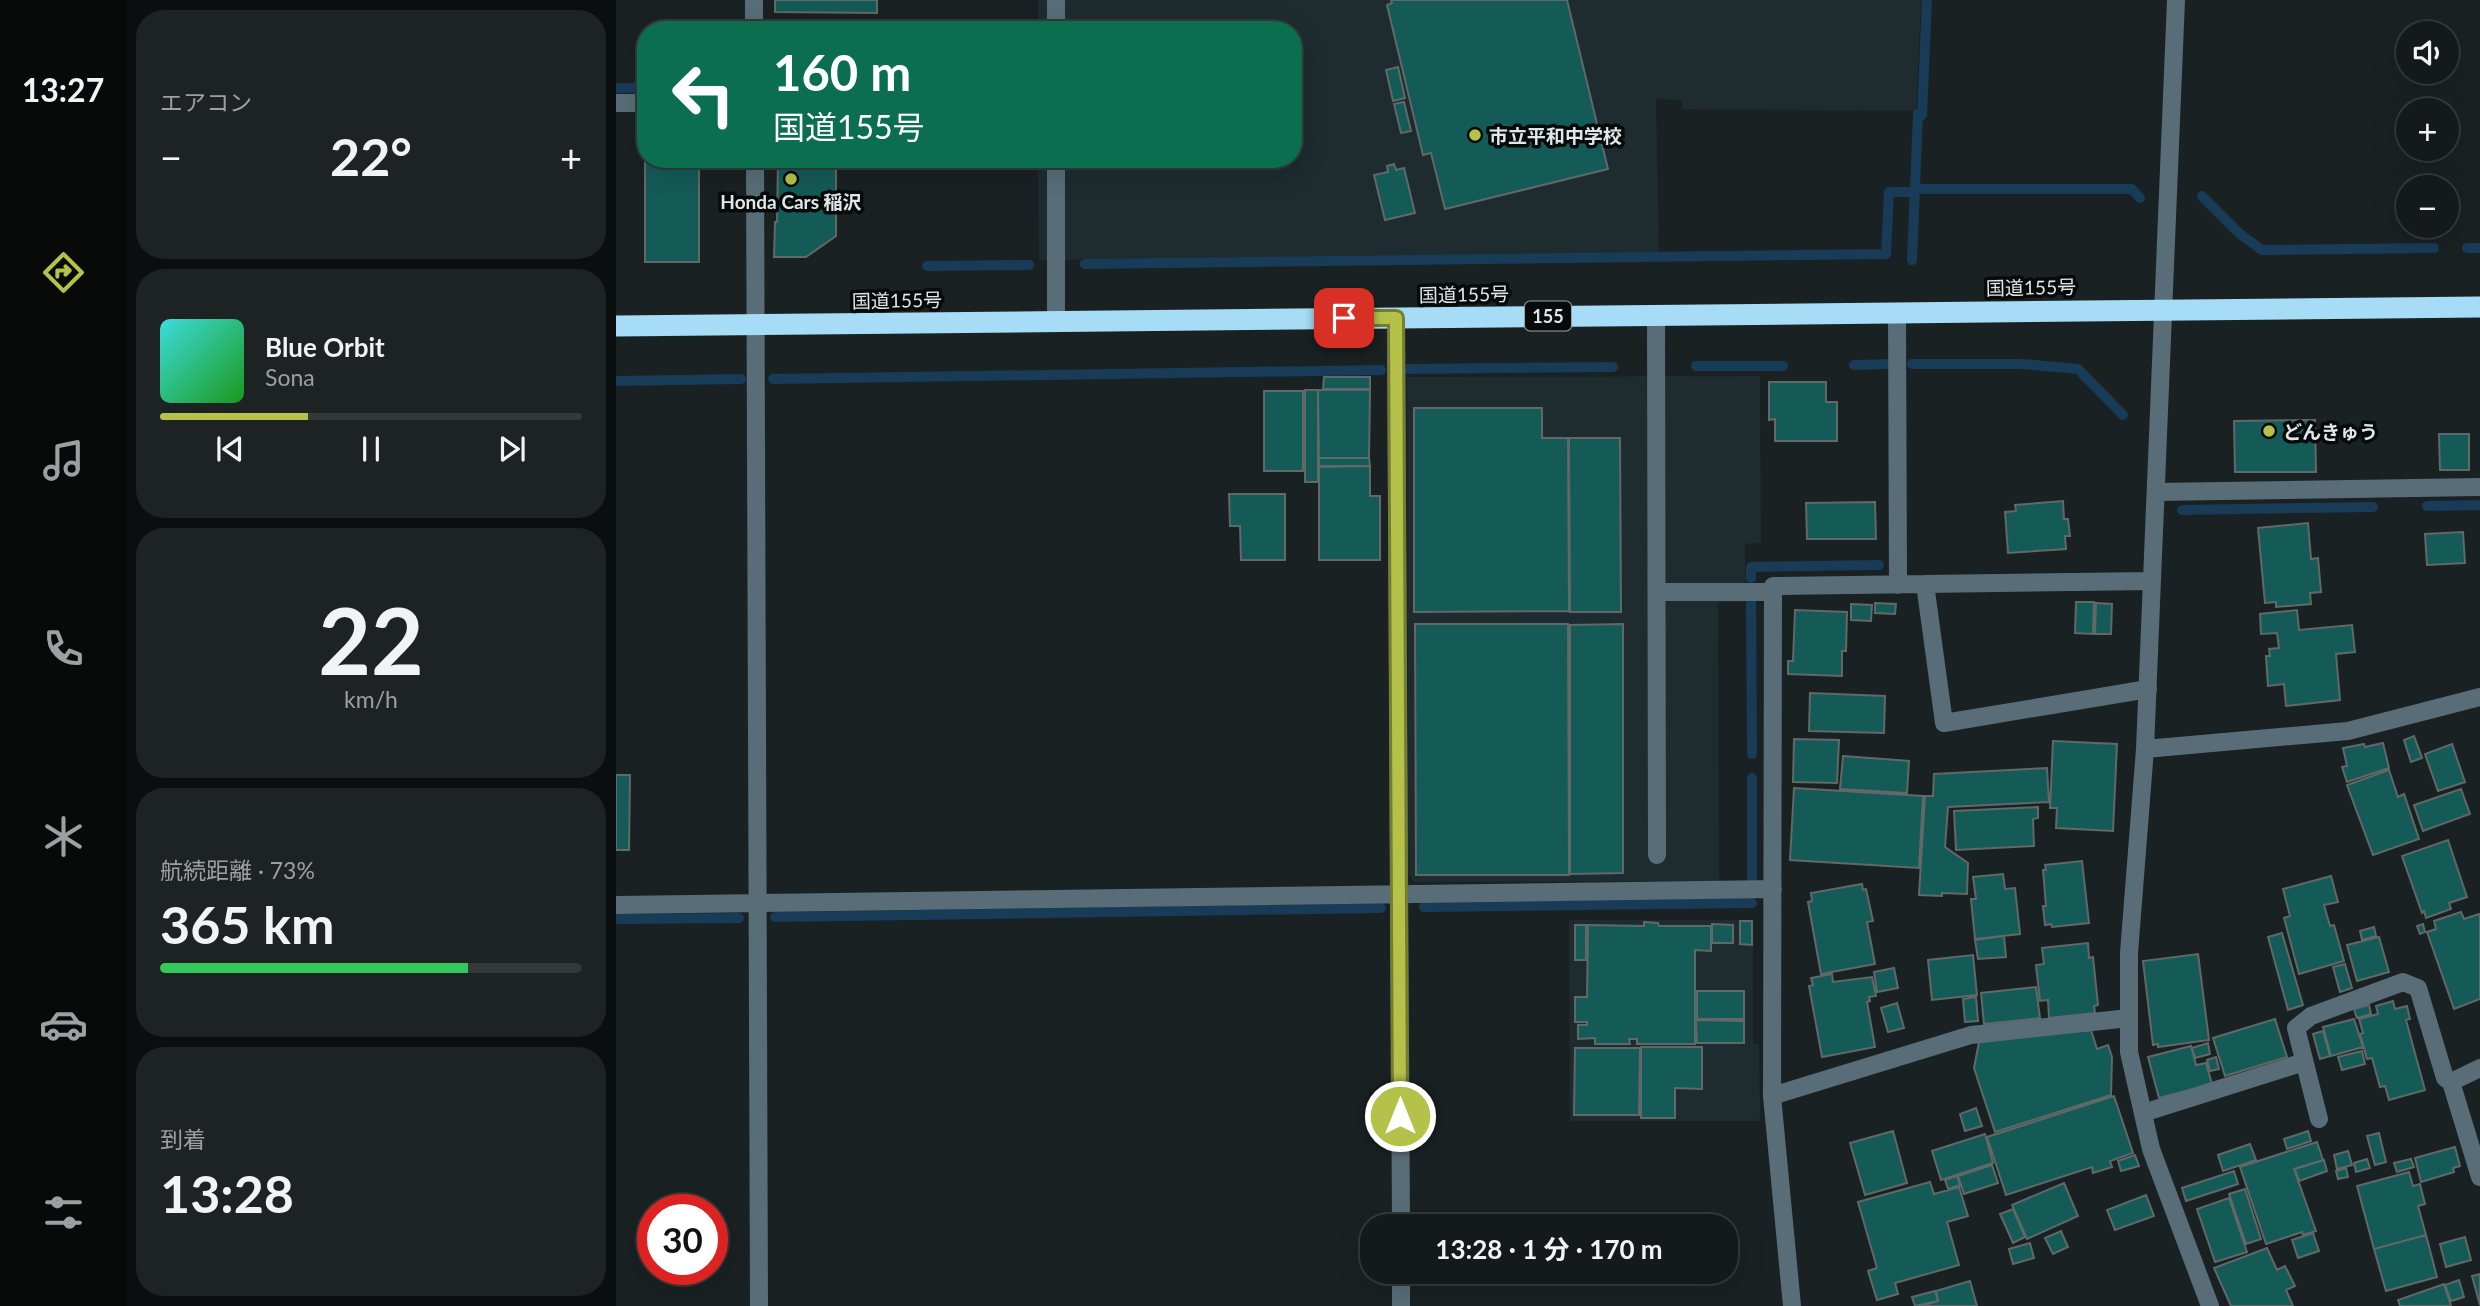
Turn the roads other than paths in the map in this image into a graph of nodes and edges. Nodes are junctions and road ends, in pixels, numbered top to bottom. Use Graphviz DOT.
graph roads {
  1 [pos="754,0"];
  2 [pos="1056,0"];
  3 [pos="2176,0"];
  4 [pos="754,21"];
  5 [pos="1056,21"];
  6 [pos="616,103"];
  7 [pos="637,103"];
  8 [pos="755,168"];
  9 [pos="1056,168"];
  10 [pos="2480,306"];
  11 [pos="2164,308"];
  12 [pos="1897,312"];
  13 [pos="1656,315"];
  14 [pos="1396,318"];
  15 [pos="1056,321"];
  16 [pos="755,324"];
  17 [pos="616,326"];
  18 [pos="2480,487"];
  19 [pos="2156,492"];
  20 [pos="2152,581"];
  21 [pos="1925,584"];
  22 [pos="1898,585"];
  23 [pos="1657,592"];
  24 [pos="1773,592"];
  25 [pos="2148,690"];
  26 [pos="2480,697"];
  27 [pos="2145,749"];
  28 [pos="1657,855"];
  29 [pos="1773,889"];
  30 [pos="1399,894"];
  31 [pos="758,903"];
  32 [pos="616,905"];
  33 [pos="2129,1018"];
  34 [pos="2304,1062"];
  35 [pos="2480,1068"];
  36 [pos="2451,1082"];
  37 [pos="1772,1096"];
  38 [pos="2143,1113"];
  39 [pos="2319,1119"];
  40 [pos="2480,1177"];
  41 [pos="1401,1214"];
  42 [pos="1401,1284"];
  43 [pos="759,1306"];
  44 [pos="1401,1306"];
  45 [pos="1792,1306"];
  46 [pos="2210,1306"];
  1 -- 4 [label="street"];
  2 -- 5 [label="street"];
  3 -- 11 [label="street"];
  6 -- 7 [label="street"];
  8 -- 16 [label="street"];
  9 -- 15 [label="street"];
  10 -- 11 [label="highway, 国道155号 / 155"];
  11 -- 12 [label="highway, 国道155号 / 155"];
  11 -- 19 [label="street"];
  12 -- 13 [label="highway, 国道155号 / 155"];
  12 -- 22 [label="street"];
  13 -- 14 [label="highway, 国道155号 / 155"];
  13 -- 23 [label="street"];
  14 -- 15 [label="highway, 国道155号 / 155"];
  14 -- 30 [label="street"];
  15 -- 16 [label="highway, 国道155号 / 155"];
  16 -- 17 [label="highway, 国道155号 / 155"];
  16 -- 31 [label="street"];
  18 -- 19 [label="street"];
  19 -- 20 [label="street"];
  20 -- 21 [label="street"];
  20 -- 25 [label="street"];
  21 -- 22 [label="street"];
  21 -- 25 [label="street"];
  22 -- 24 [label="street"];
  23 -- 24 [label="street"];
  23 -- 28 [label="street"];
  24 -- 29 [label="street"];
  25 -- 27 [label="street"];
  26 -- 27 [label="street"];
  27 -- 33 [label="street"];
  29 -- 30 [label="street"];
  29 -- 37 [label="street"];
  30 -- 31 [label="street"];
  30 -- 41 [label="street"];
  31 -- 32 [label="street"];
  31 -- 43 [label="street"];
  33 -- 37 [label="street"];
  33 -- 38 [label="street"];
  34 -- 36 [label="street"];
  34 -- 38 [label="street"];
  34 -- 39 [label="street"];
  35 -- 36 [label="street"];
  36 -- 40 [label="street"];
  37 -- 45 [label="street"];
  38 -- 46 [label="street"];
  42 -- 44 [label="street"];
}
